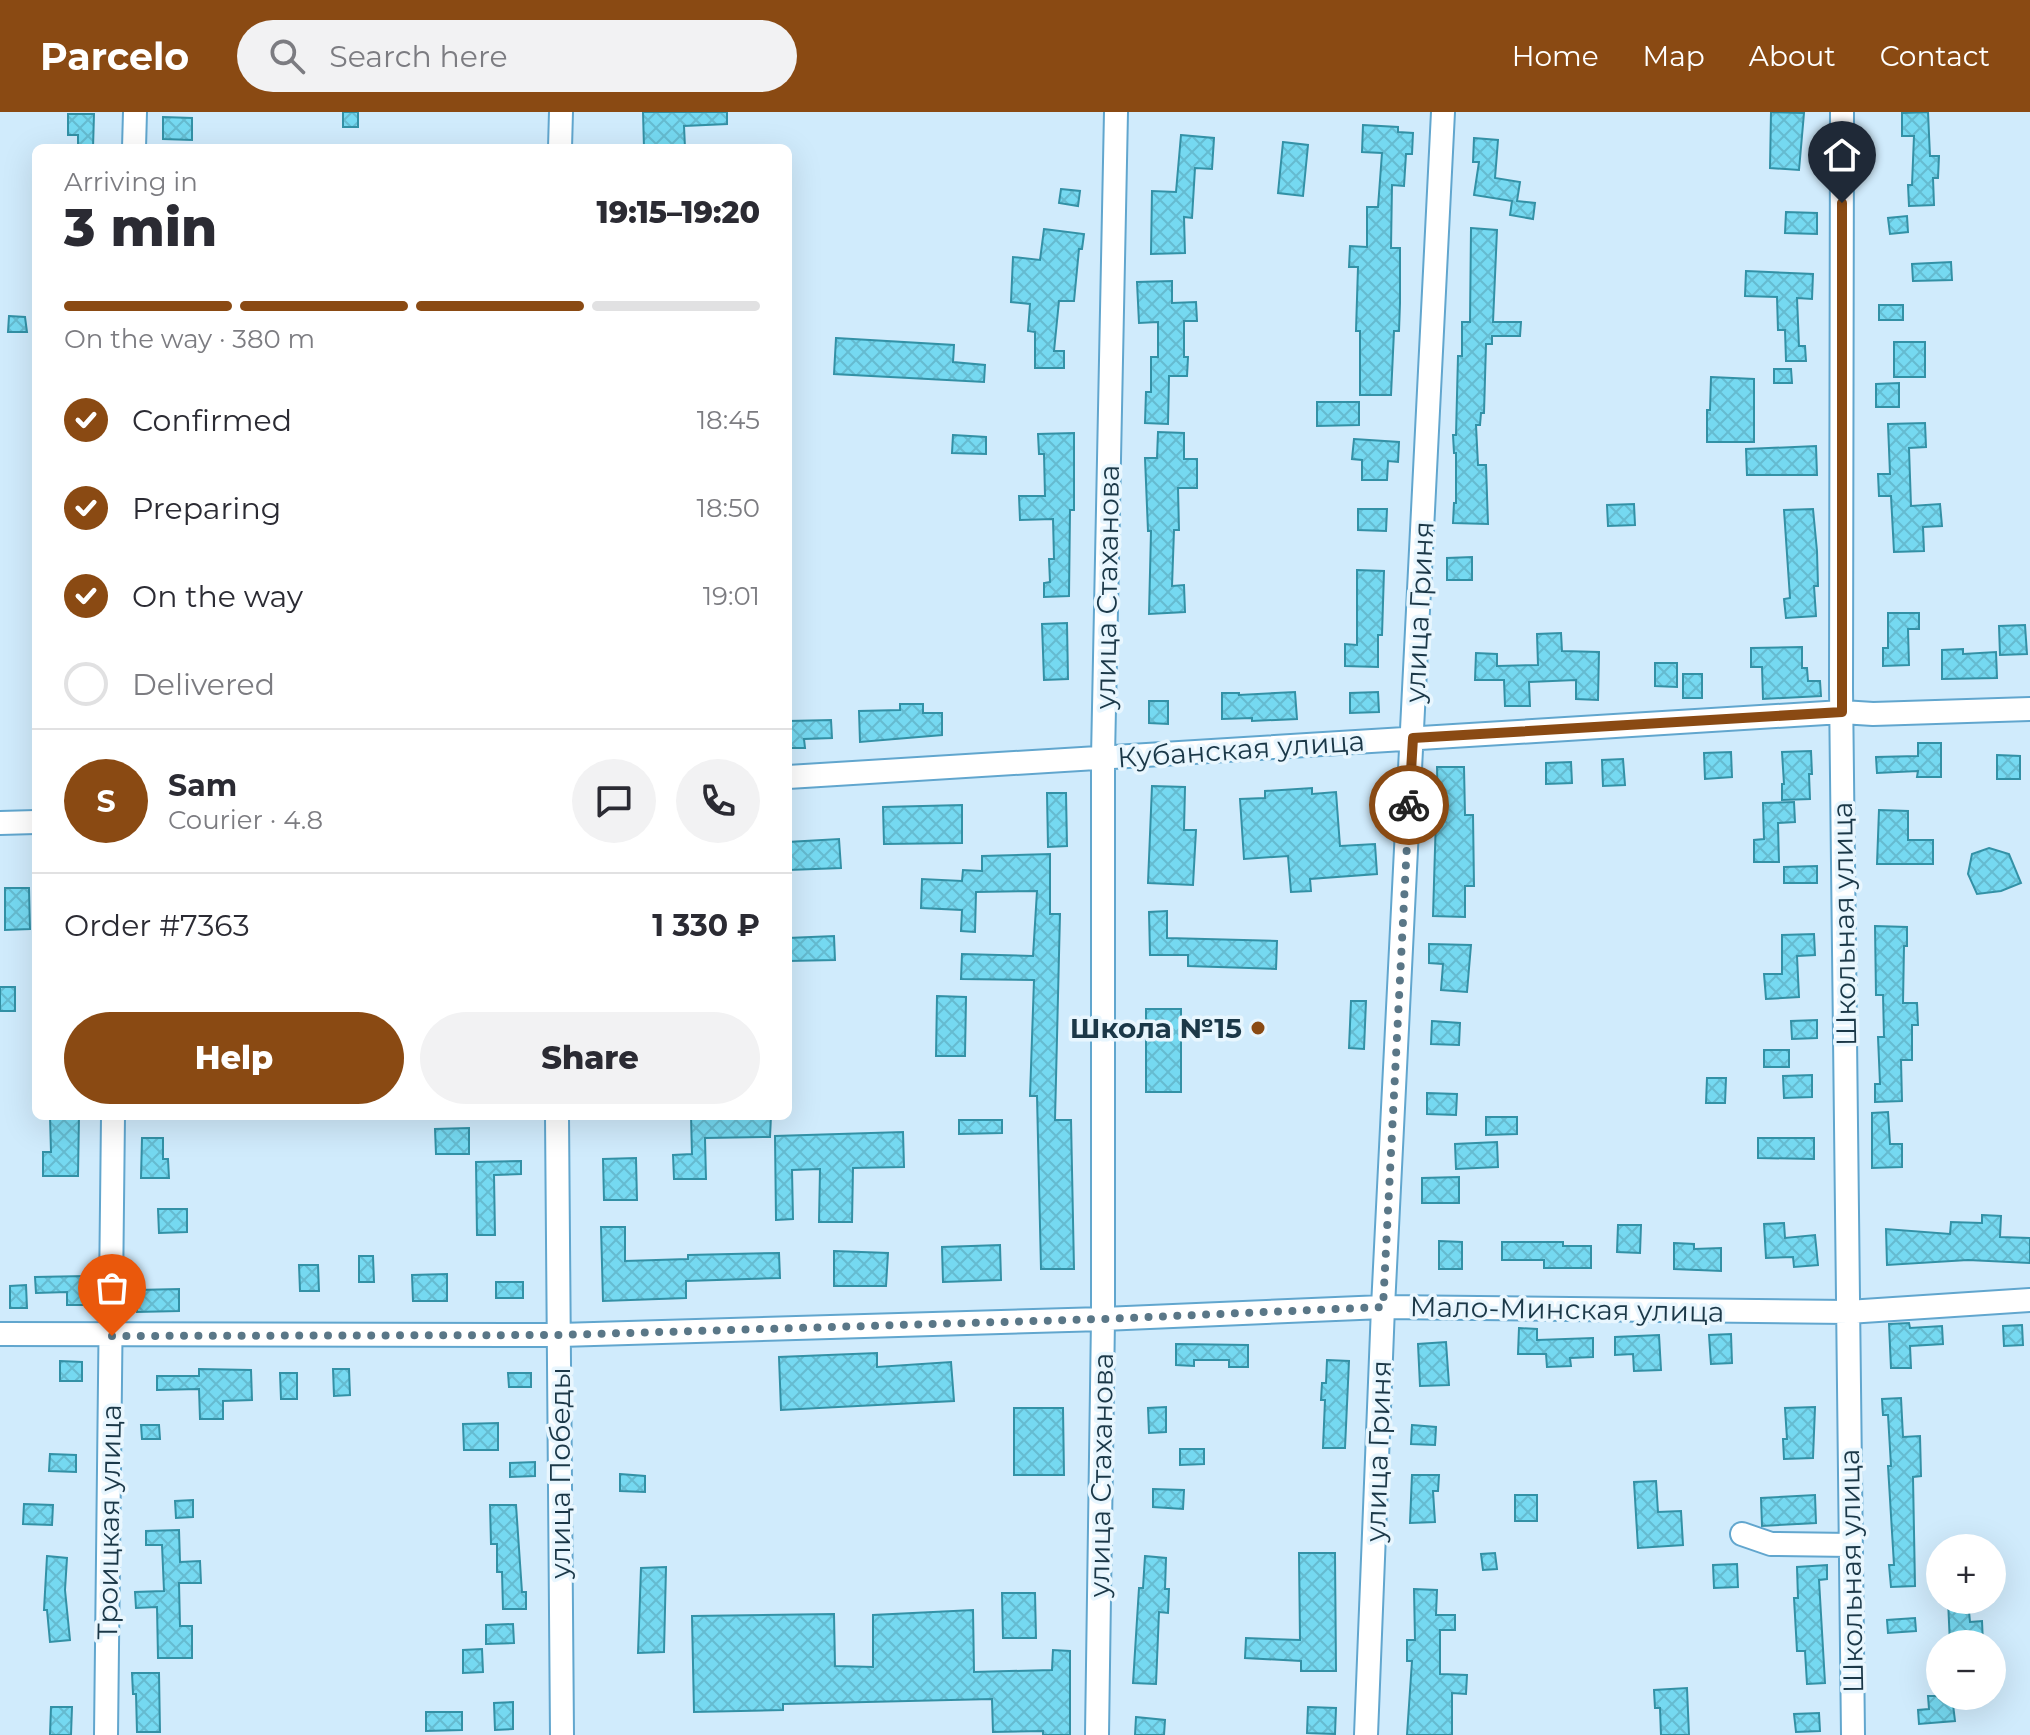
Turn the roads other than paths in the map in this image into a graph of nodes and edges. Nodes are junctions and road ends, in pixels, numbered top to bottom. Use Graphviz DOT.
graph roads {
  1 [pos="135,112"];
  2 [pos="561,112"];
  3 [pos="1116,112"];
  4 [pos="1443,112"];
  5 [pos="1842,112"];
  6 [pos="134,144"];
  7 [pos="560,144"];
  8 [pos="2030,709"];
  9 [pos="1842,712"];
  10 [pos="1413,738"];
  11 [pos="1103,757"];
  12 [pos="792,777"];
  13 [pos="32,822"];
  14 [pos="0,823"];
  15 [pos="113,1120"];
  16 [pos="557,1120"];
  17 [pos="2030,1300"];
  18 [pos="1383,1307"];
  19 [pos="1848,1312"];
  20 [pos="1103,1319"];
  21 [pos="0,1334"];
  22 [pos="560,1335"];
  23 [pos="112,1336"];
  24 [pos="1742,1534"];
  25 [pos="1851,1545"];
  26 [pos="106,1735"];
  27 [pos="562,1735"];
  28 [pos="1097,1735"];
  29 [pos="1366,1735"];
  30 [pos="1853,1735"];
  1 -- 6 [label="street"];
  2 -- 7 [label="street"];
  3 -- 11 [label="street, улица Стаханова"];
  4 -- 10 [label="street, улица Гриня"];
  5 -- 9 [label="street, Школьная улица"];
  8 -- 9 [label="street, Кубанская улица"];
  9 -- 10 [label="street, Кубанская улица"];
  9 -- 19 [label="street, Школьная улица"];
  10 -- 11 [label="street, Кубанская улица"];
  10 -- 18 [label="street, улица Гриня"];
  11 -- 12 [label="street, Кубанская улица"];
  11 -- 20 [label="street, улица Стаханова"];
  13 -- 14 [label="street"];
  15 -- 23 [label="street, Троицкая улица"];
  16 -- 22 [label="street, улица Победы"];
  17 -- 19 [label="street, Мало-Минская улица"];
  18 -- 19 [label="street, Мало-Минская улица"];
  18 -- 20 [label="street, Мало-Минская улица"];
  18 -- 29 [label="street, улица Гриня"];
  19 -- 25 [label="street, Школьная улица"];
  20 -- 22 [label="street, Мало-Минская улица"];
  20 -- 28 [label="street, улица Стаханова"];
  21 -- 23 [label="street, Мало-Минская улица"];
  22 -- 23 [label="street, Мало-Минская улица"];
  22 -- 27 [label="street, улица Победы"];
  23 -- 26 [label="street, Троицкая улица"];
  24 -- 25 [label="street"];
  25 -- 30 [label="street, Школьная улица"];
}
